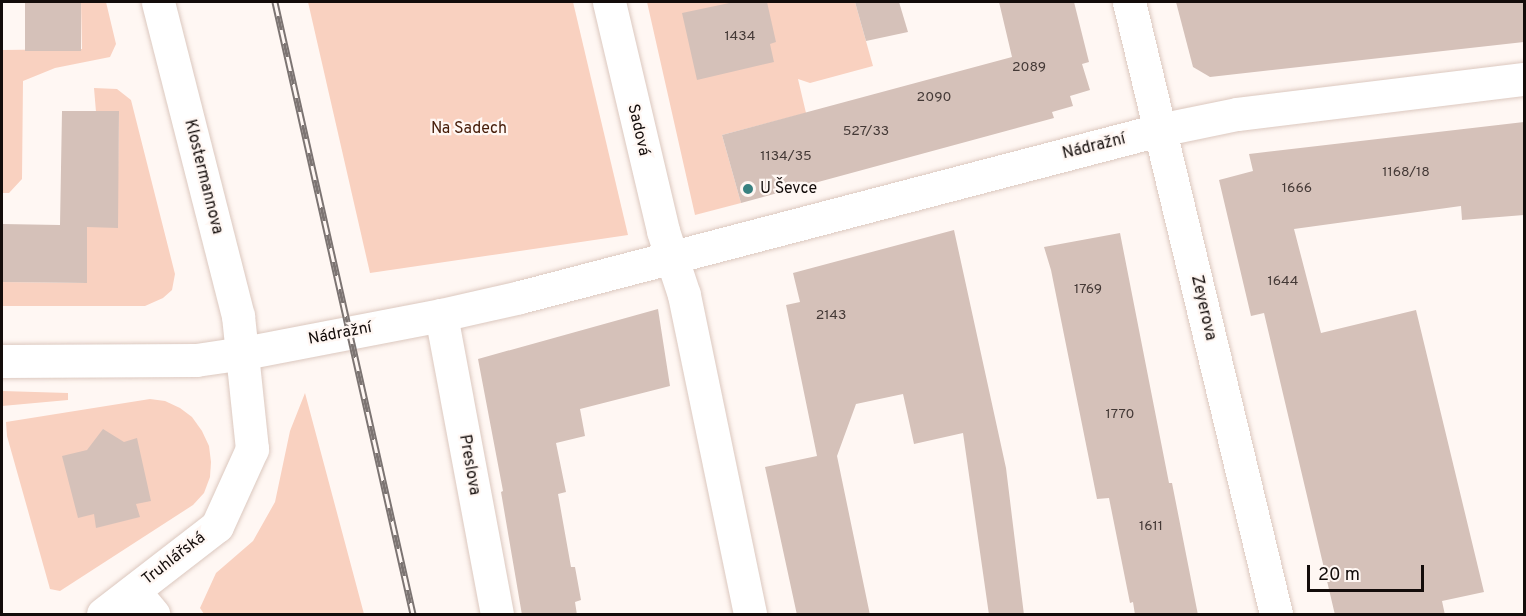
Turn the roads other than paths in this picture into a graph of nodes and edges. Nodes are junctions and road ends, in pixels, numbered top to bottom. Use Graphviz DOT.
graph roads {
  1 [pos="158,2"];
  2 [pos="609,2"];
  3 [pos="1130,2"];
  4 [pos="1524,79"];
  5 [pos="1159,130"];
  6 [pos="672,256"];
  7 [pos="441,315"];
  8 [pos="244,353"];
  9 [pos="2,361"];
  10 [pos="143,603"];
  11 [pos="103,615"];
  12 [pos="497,615"];
  13 [pos="750,615"];
  14 [pos="1276,615"];
  1 -- 8 [label="street, Klostermannova"];
  2 -- 6 [label="street, Sadová"];
  3 -- 5 [label="street, Zeyerova"];
  4 -- 5 [label="street, Nádražní"];
  5 -- 6 [label="street, Nádražní"];
  5 -- 14 [label="street, Zeyerova"];
  6 -- 7 [label="street, Nádražní"];
  6 -- 13 [label="street"];
  7 -- 8 [label="street, Nádražní"];
  7 -- 12 [label="street, Preslova"];
  8 -- 9 [label="street, Nádražní"];
  8 -- 10 [label="street, Truhlářská"];
  10 -- 11 [label="street, Truhlářská"];
}
